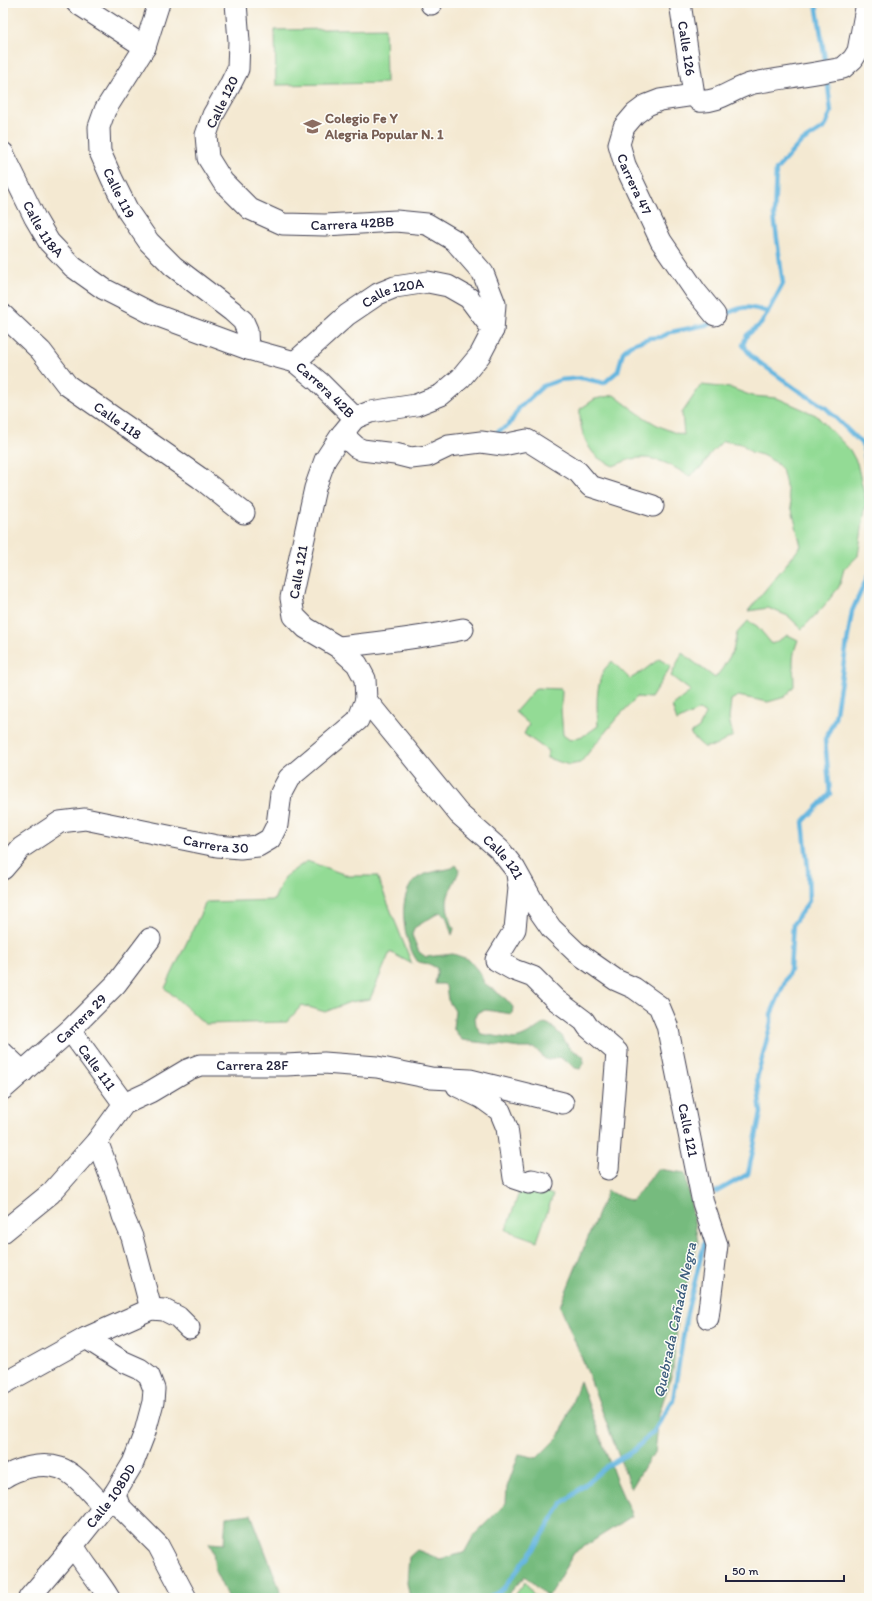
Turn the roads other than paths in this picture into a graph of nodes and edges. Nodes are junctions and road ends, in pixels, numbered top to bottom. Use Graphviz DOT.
graph roads {
  1 [pos="77,3"];
  2 [pos="159,3"];
  3 [pos="236,3"];
  4 [pos="680,3"];
  5 [pos="867,3"];
  6 [pos="144,47"];
  7 [pos="694,95"];
  8 [pos="3,153"];
  9 [pos="250,208"];
  10 [pos="454,240"];
  11 [pos="104,289"];
  12 [pos="716,314"];
  13 [pos="3,315"];
  14 [pos="493,330"];
  15 [pos="248,349"];
  16 [pos="295,362"];
  17 [pos="355,418"];
  18 [pos="342,434"];
  19 [pos="653,506"];
  20 [pos="244,513"];
  21 [pos="463,630"];
  22 [pos="338,647"];
  23 [pos="366,700"];
  24 [pos="3,869"];
  25 [pos="517,873"];
  26 [pos="150,939"];
  27 [pos="70,1030"];
  28 [pos="3,1053"];
  29 [pos="23,1072"];
  30 [pos="446,1079"];
  31 [pos="3,1089"];
  32 [pos="563,1103"];
  33 [pos="124,1104"];
  34 [pos="97,1141"];
  35 [pos="608,1169"];
  36 [pos="543,1183"];
  37 [pos="3,1232"];
  38 [pos="150,1309"];
  39 [pos="708,1318"];
  40 [pos="189,1328"];
  41 [pos="86,1338"];
  42 [pos="3,1384"];
  43 [pos="3,1478"];
  44 [pos="109,1500"];
  45 [pos="73,1544"];
  46 [pos="29,1598"];
  47 [pos="109,1598"];
  48 [pos="186,1598"];
  1 -- 6 [label="street"];
  2 -- 6 [label="street, Calle 119"];
  3 -- 9 [label="street, Calle 120"];
  4 -- 7 [label="street, Calle 126"];
  5 -- 7 [label="street, Carrera 47"];
  6 -- 15 [label="street, Calle 119"];
  7 -- 12 [label="street, Carrera 47"];
  8 -- 11 [label="street, Calle 118A"];
  9 -- 10 [label="street, Carrera 42BB"];
  10 -- 14 [label="street, Carrera 42B"];
  11 -- 15 [label="street, Carrera 42B"];
  13 -- 20 [label="street, Calle 118"];
  14 -- 16 [label="street, Calle 120A"];
  14 -- 17 [label="street, Carrera 42B"];
  15 -- 16 [label="street, Carrera 42B"];
  16 -- 17 [label="street, Carrera 42B"];
  17 -- 18 [label="street, Calle 121"];
  18 -- 19 [label="street"];
  18 -- 22 [label="street, Calle 121"];
  21 -- 22 [label="street"];
  22 -- 23 [label="street, Calle 121"];
  23 -- 24 [label="street, Carrera 30"];
  23 -- 25 [label="street, Calle 121"];
  25 -- 35 [label="street"];
  25 -- 39 [label="street, Calle 121"];
  26 -- 27 [label="street, Carrera 29"];
  27 -- 29 [label="street, Carrera 29"];
  27 -- 33 [label="street, Calle 111"];
  28 -- 29 [label="street"];
  29 -- 31 [label="street, Carrera 29"];
  30 -- 32 [label="street, Carrera 28F"];
  30 -- 33 [label="street, Carrera 28F"];
  30 -- 36 [label="street"];
  33 -- 34 [label="street, Carrera 28F"];
  34 -- 37 [label="street, Carrera 28F"];
  34 -- 38 [label="street"];
  38 -- 40 [label="street"];
  38 -- 41 [label="street"];
  41 -- 42 [label="street"];
  41 -- 44 [label="street, Calle 108DD"];
  43 -- 44 [label="street"];
  44 -- 45 [label="street, Calle 108DD"];
  44 -- 48 [label="street"];
  45 -- 46 [label="street, Calle 108DD"];
  45 -- 47 [label="street"];
}
